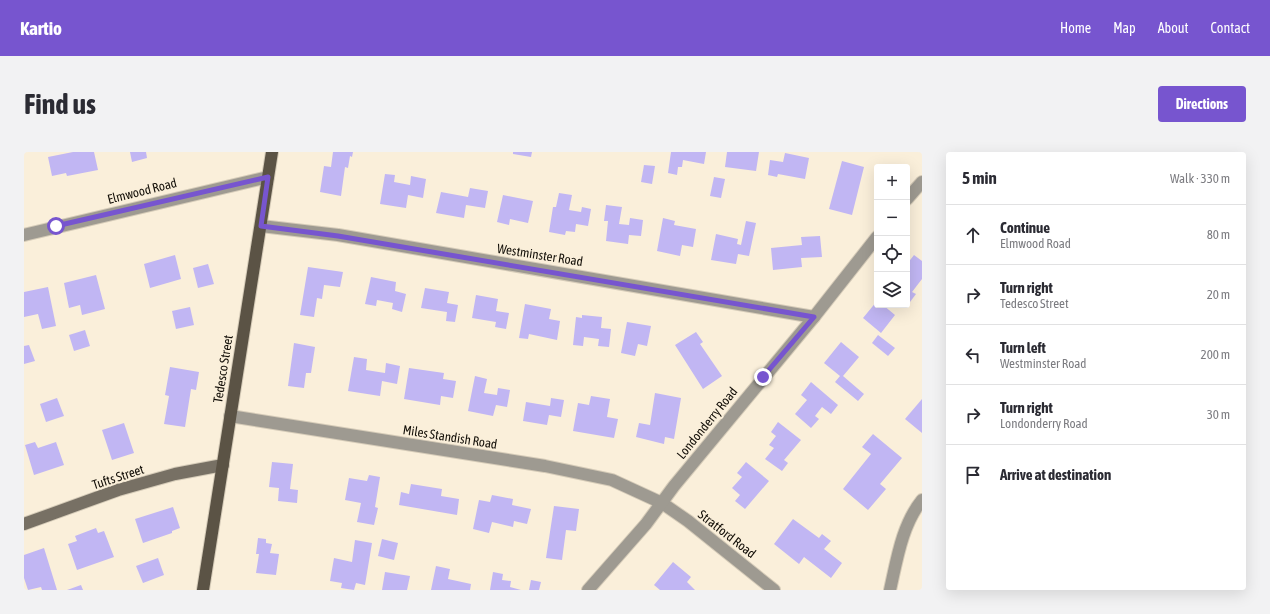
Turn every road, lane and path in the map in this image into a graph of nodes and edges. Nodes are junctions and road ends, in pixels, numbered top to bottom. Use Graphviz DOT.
graph roads {
  1 [pos="272,152"];
  2 [pos="268,177"];
  3 [pos="922,182"];
  4 [pos="910,196"];
  5 [pos="261,226"];
  6 [pos="24,235"];
  7 [pos="874,241"];
  8 [pos="814,317"];
  9 [pos="230,416"];
  10 [pos="223,465"];
  11 [pos="922,500"];
  12 [pos="661,503"];
  13 [pos="24,524"];
  14 [pos="203,590"];
  15 [pos="588,590"];
  16 [pos="774,590"];
  17 [pos="890,590"];
  1 -- 2 [label="main road, Tedesco Street"];
  2 -- 5 [label="main road, Tedesco Street"];
  2 -- 6 [label="street, Elmwood Road"];
  3 -- 4 [label="street"];
  5 -- 8 [label="street, Westminster Road"];
  5 -- 9 [label="main road, Tedesco Street"];
  7 -- 8 [label="street, Londonderry Road"];
  8 -- 12 [label="street, Londonderry Road"];
  9 -- 10 [label="main road, Tedesco Street"];
  9 -- 12 [label="street, Miles Standish Road"];
  10 -- 13 [label="street, Tufts Street"];
  10 -- 14 [label="main road, Tedesco Street"];
  11 -- 17 [label="street"];
  12 -- 15 [label="street, Londonderry Road"];
  12 -- 16 [label="street, Stratford Road"];
}
